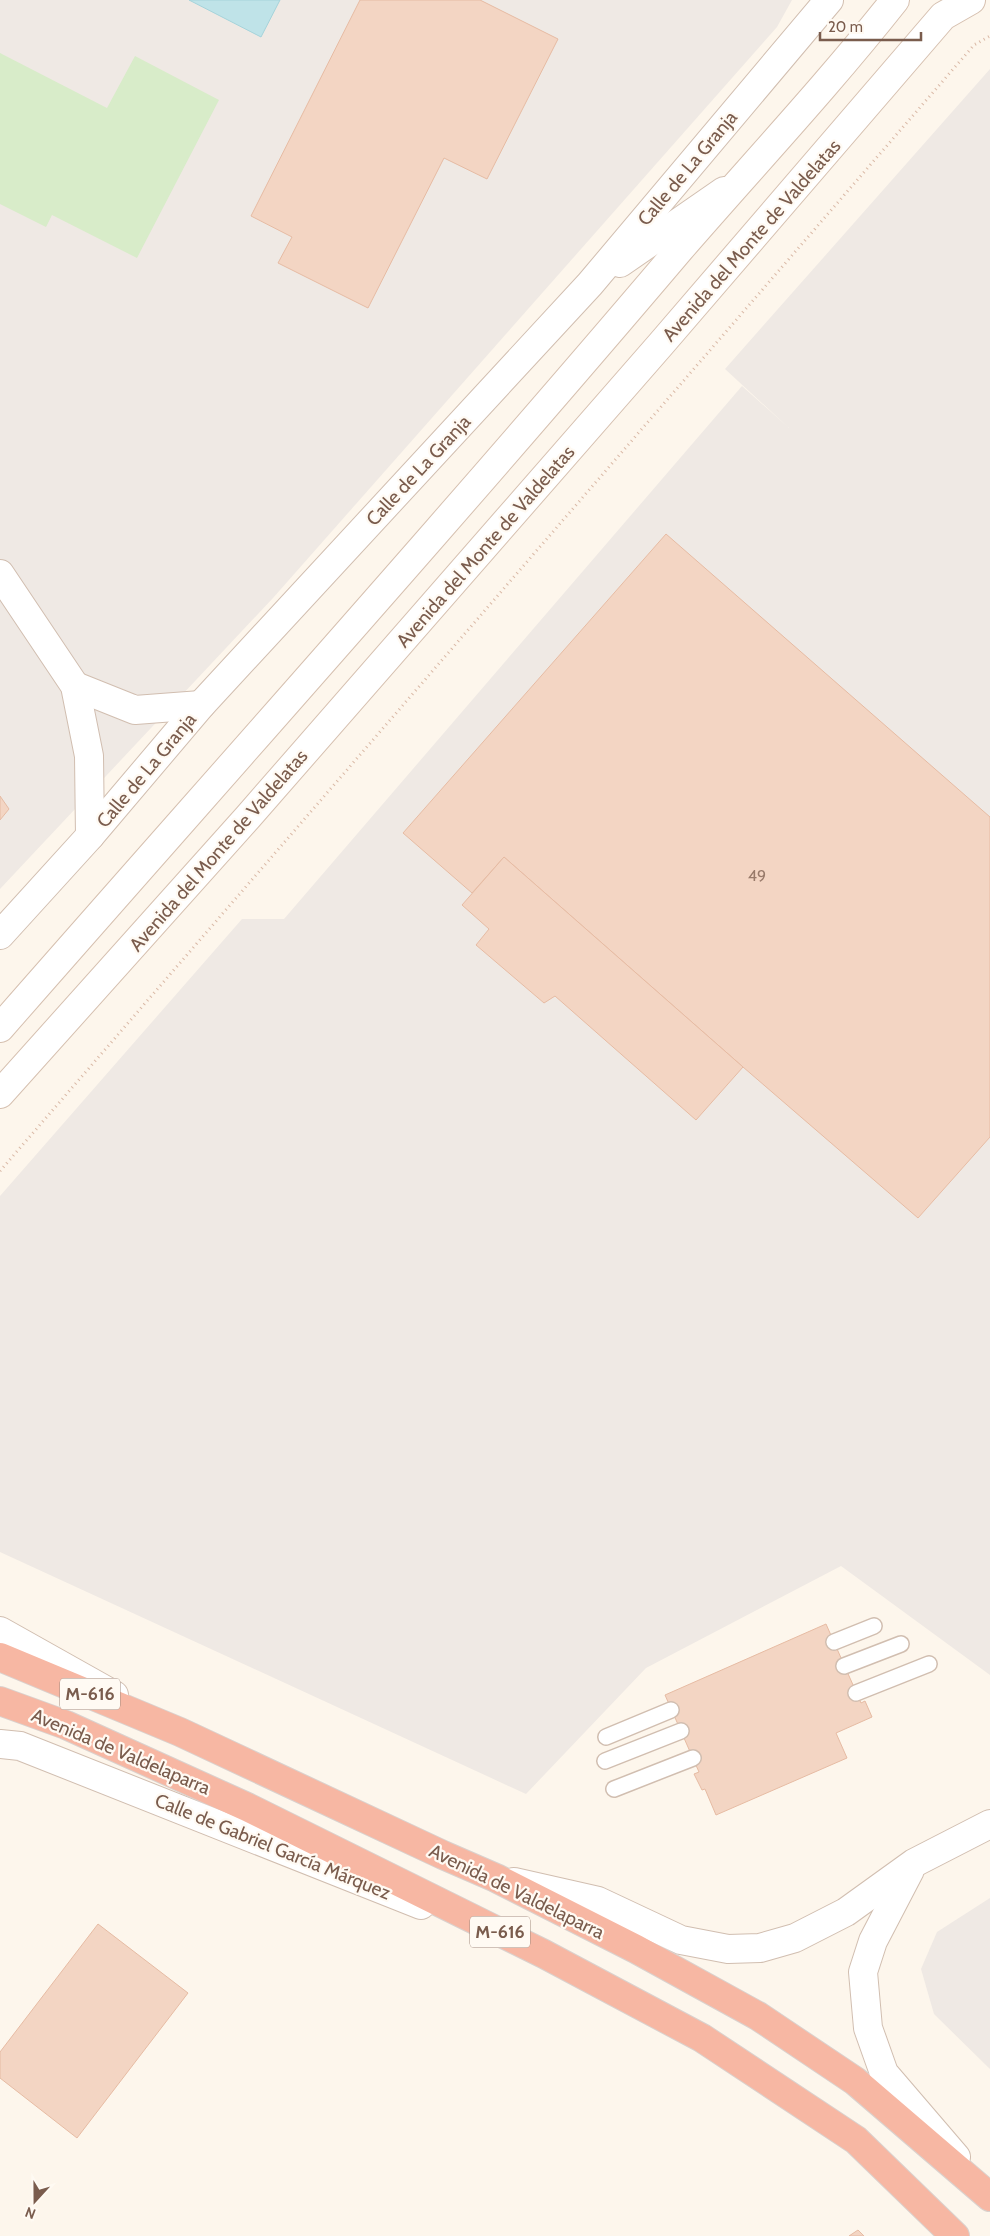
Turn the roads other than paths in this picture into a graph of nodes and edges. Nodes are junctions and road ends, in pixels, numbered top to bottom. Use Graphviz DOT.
graph roads {
  1 [pos="829,0"];
  2 [pos="895,0"];
  3 [pos="971,0"];
  4 [pos="738,182"];
  5 [pos="590,284"];
  6 [pos="0,574"];
  7 [pos="75,686"];
  8 [pos="201,705"];
  9 [pos="90,836"];
  10 [pos="0,935"];
  11 [pos="0,1028"];
  12 [pos="0,1094"];
  13 [pos="874,1626"];
  14 [pos="0,1631"];
  15 [pos="834,1642"];
  16 [pos="901,1644"];
  17 [pos="0,1657"];
  18 [pos="929,1664"];
  19 [pos="844,1666"];
  20 [pos="856,1693"];
  21 [pos="0,1700"];
  22 [pos="672,1710"];
  23 [pos="681,1731"];
  24 [pos="180,1732"];
  25 [pos="606,1737"];
  26 [pos="0,1744"];
  27 [pos="693,1758"];
  28 [pos="605,1760"];
  29 [pos="614,1789"];
  30 [pos="990,1824"];
  31 [pos="914,1863"];
  32 [pos="496,1878"];
  33 [pos="544,1954"];
  34 [pos="988,2195"];
  35 [pos="955,2236"];
  1 -- 5 [label="street, Calle de La Granja"];
  2 -- 4 [label="street"];
  3 -- 12 [label="street, Avenida del Monte de Valdelatas"];
  4 -- 5 [label="street"];
  4 -- 11 [label="street"];
  5 -- 8 [label="street, Calle de La Granja"];
  6 -- 7 [label="street"];
  7 -- 8 [label="street"];
  7 -- 9 [label="street"];
  8 -- 9 [label="street, Calle de La Granja"];
  9 -- 10 [label="street, Calle de La Granja"];
  13 -- 15 [label="lane"];
  14 -- 24 [label="street"];
  16 -- 19 [label="lane"];
  17 -- 24 [label="highway, Avenida de Valdelaparra / M-616"];
  18 -- 20 [label="lane"];
  21 -- 33 [label="highway, Avenida de Valdelaparra / M-616"];
  22 -- 25 [label="lane"];
  23 -- 28 [label="lane"];
  24 -- 32 [label="highway, Avenida de Valdelaparra / M-616"];
  26 -- 33 [label="street, Calle de Gabriel García Márquez"];
  27 -- 29 [label="lane"];
  30 -- 31 [label="street"];
  31 -- 32 [label="street"];
  31 -- 34 [label="street"];
  32 -- 34 [label="highway, Avenida de Valdelaparra / M-616"];
  33 -- 35 [label="highway, Avenida de Valdelaparra / M-616"];
}
